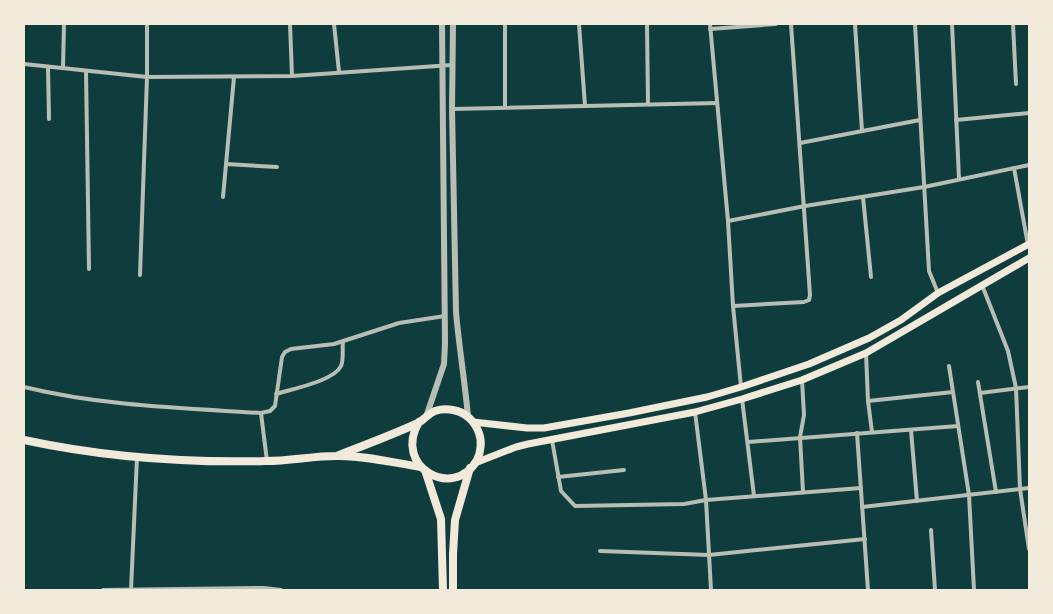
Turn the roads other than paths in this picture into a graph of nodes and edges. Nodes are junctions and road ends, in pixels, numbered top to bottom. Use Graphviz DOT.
graph roads {
  1 [pos="64,24"];
  2 [pos="147,24"];
  3 [pos="290,24"];
  4 [pos="334,24"];
  5 [pos="442,24"];
  6 [pos="453,24"];
  7 [pos="505,24"];
  8 [pos="579,24"];
  9 [pos="647,24"];
  10 [pos="710,24"];
  11 [pos="776,24"];
  12 [pos="791,24"];
  13 [pos="855,24"];
  14 [pos="915,24"];
  15 [pos="952,24"];
  16 [pos="1013,24"];
  17 [pos="710,29"];
  18 [pos="24,64"];
  19 [pos="452,65"];
  20 [pos="442,66"];
  21 [pos="48,67"];
  22 [pos="63,68"];
  23 [pos="86,71"];
  24 [pos="339,72"];
  25 [pos="234,76"];
  26 [pos="292,76"];
  27 [pos="147,77"];
  28 [pos="1016,84"];
  29 [pos="717,103"];
  30 [pos="648,104"];
  31 [pos="585,106"];
  32 [pos="505,107"];
  33 [pos="452,109"];
  34 [pos="1029,113"];
  35 [pos="49,119"];
  36 [pos="920,120"];
  37 [pos="956,120"];
  38 [pos="862,131"];
  39 [pos="800,143"];
  40 [pos="226,164"];
  41 [pos="1029,165"];
  42 [pos="277,167"];
  43 [pos="1014,168"];
  44 [pos="960,180"];
  45 [pos="924,187"];
  46 [pos="223,197"];
  47 [pos="863,197"];
  48 [pos="804,206"];
  49 [pos="728,221"];
  50 [pos="1028,244"];
  51 [pos="1029,258"];
  52 [pos="88,269"];
  53 [pos="140,275"];
  54 [pos="871,277"];
  55 [pos="982,285"];
  56 [pos="938,294"];
  57 [pos="733,306"];
  58 [pos="445,316"];
  59 [pos="343,342"];
  60 [pos="866,353"];
  61 [pos="949,366"];
  62 [pos="802,380"];
  63 [pos="978,382"];
  64 [pos="24,387"];
  65 [pos="741,387"];
  66 [pos="1029,387"];
  67 [pos="1016,388"];
  68 [pos="953,392"];
  69 [pos="980,393"];
  70 [pos="276,394"];
  71 [pos="742,399"];
  72 [pos="868,402"];
  73 [pos="695,412"];
  74 [pos="261,413"];
  75 [pos="422,419"];
  76 [pos="471,420"];
  77 [pos="958,426"];
  78 [pos="911,430"];
  79 [pos="872,432"];
  80 [pos="857,433"];
  81 [pos="800,437"];
  82 [pos="24,440"];
  83 [pos="552,440"];
  84 [pos="748,442"];
  85 [pos="336,456"];
  86 [pos="137,457"];
  87 [pos="267,461"];
  88 [pos="473,466"];
  89 [pos="423,468"];
  90 [pos="624,470"];
  91 [pos="558,477"];
  92 [pos="861,488"];
  93 [pos="1029,488"];
  94 [pos="1020,489"];
  95 [pos="803,492"];
  96 [pos="996,492"];
  97 [pos="968,495"];
  98 [pos="754,496"];
  99 [pos="706,500"];
  100 [pos="917,501"];
  101 [pos="862,507"];
  102 [pos="931,530"];
  103 [pos="865,539"];
  104 [pos="1029,549"];
  105 [pos="600,551"];
  106 [pos="709,555"];
  107 [pos="179,589"];
  108 [pos="253,589"];
  109 [pos="103,590"];
  110 [pos="110,590"];
  111 [pos="131,590"];
  112 [pos="281,590"];
  113 [pos="443,590"];
  114 [pos="453,590"];
  115 [pos="711,590"];
  116 [pos="868,590"];
  117 [pos="935,590"];
  118 [pos="974,590"];
  1 -- 22 [label="street"];
  2 -- 27 [label="street"];
  3 -- 26 [label="street"];
  4 -- 24 [label="street"];
  5 -- 20 [label="street"];
  6 -- 19 [label="street"];
  7 -- 32 [label="street"];
  8 -- 31 [label="street"];
  9 -- 30 [label="street"];
  10 -- 17 [label="street"];
  11 -- 17 [label="street"];
  12 -- 39 [label="street"];
  13 -- 38 [label="street"];
  14 -- 36 [label="street"];
  15 -- 37 [label="street"];
  16 -- 28 [label="street"];
  17 -- 29 [label="street"];
  18 -- 21 [label="street"];
  19 -- 20 [label="street"];
  19 -- 33 [label="street"];
  20 -- 24 [label="street"];
  20 -- 58 [label="street"];
  21 -- 22 [label="street"];
  21 -- 35 [label="street"];
  22 -- 23 [label="street"];
  23 -- 27 [label="street"];
  23 -- 52 [label="street"];
  24 -- 26 [label="street"];
  25 -- 26 [label="street"];
  25 -- 27 [label="street"];
  25 -- 40 [label="street"];
  27 -- 53 [label="street"];
  29 -- 30 [label="street"];
  29 -- 49 [label="street"];
  30 -- 31 [label="street"];
  31 -- 32 [label="street"];
  32 -- 33 [label="street"];
  33 -- 76 [label="street"];
  34 -- 37 [label="street"];
  36 -- 38 [label="street"];
  36 -- 45 [label="street"];
  37 -- 44 [label="street"];
  38 -- 39 [label="street"];
  39 -- 48 [label="street"];
  40 -- 42 [label="street"];
  40 -- 46 [label="street"];
  41 -- 43 [label="street"];
  43 -- 44 [label="street"];
  43 -- 50 [label="street"];
  44 -- 45 [label="street"];
  45 -- 47 [label="street"];
  45 -- 56 [label="street"];
  47 -- 48 [label="street"];
  47 -- 54 [label="street"];
  48 -- 49 [label="street"];
  48 -- 57 [label="street"];
  49 -- 57 [label="street"];
  50 -- 56 [label="main road"];
  51 -- 55 [label="main road"];
  55 -- 60 [label="main road"];
  55 -- 67 [label="street"];
  56 -- 65 [label="main road"];
  57 -- 65 [label="street"];
  58 -- 59 [label="street"];
  58 -- 75 [label="street"];
  59 -- 70 [label="street"];
  59 -- 70 [label="street"];
  60 -- 62 [label="main road"];
  60 -- 72 [label="street"];
  61 -- 68 [label="street"];
  62 -- 71 [label="main road"];
  62 -- 81 [label="street"];
  63 -- 69 [label="street"];
  64 -- 74 [label="street"];
  65 -- 76 [label="main road"];
  66 -- 67 [label="street"];
  67 -- 69 [label="street"];
  67 -- 94 [label="street"];
  68 -- 72 [label="street"];
  68 -- 77 [label="street"];
  69 -- 96 [label="street"];
  70 -- 74 [label="street"];
  71 -- 73 [label="main road"];
  71 -- 84 [label="street"];
  72 -- 79 [label="street"];
  73 -- 83 [label="main road"];
  73 -- 99 [label="street"];
  74 -- 87 [label="street"];
  75 -- 76 [label="highway"];
  75 -- 85 [label="highway"];
  75 -- 89 [label="highway"];
  76 -- 88 [label="highway"];
  77 -- 78 [label="street"];
  77 -- 97 [label="street"];
  78 -- 79 [label="street"];
  78 -- 100 [label="street"];
  79 -- 80 [label="street"];
  80 -- 81 [label="street"];
  80 -- 92 [label="street"];
  81 -- 84 [label="street"];
  81 -- 95 [label="street"];
  82 -- 86 [label="highway"];
  83 -- 88 [label="main road"];
  83 -- 91 [label="street"];
  84 -- 98 [label="street"];
  85 -- 87 [label="highway"];
  85 -- 89 [label="highway"];
  86 -- 87 [label="highway"];
  86 -- 111 [label="street"];
  88 -- 89 [label="highway"];
  88 -- 114 [label="highway"];
  89 -- 113 [label="highway"];
  90 -- 91 [label="street"];
  91 -- 99 [label="street"];
  92 -- 95 [label="street"];
  92 -- 101 [label="street"];
  93 -- 94 [label="street"];
  94 -- 96 [label="street"];
  94 -- 104 [label="street"];
  95 -- 98 [label="street"];
  96 -- 97 [label="street"];
  97 -- 100 [label="street"];
  97 -- 118 [label="street"];
  98 -- 99 [label="street"];
  99 -- 106 [label="street"];
  100 -- 101 [label="street"];
  101 -- 103 [label="street"];
  102 -- 117 [label="street"];
  103 -- 106 [label="street"];
  103 -- 116 [label="street"];
  105 -- 106 [label="street"];
  106 -- 115 [label="street"];
  107 -- 108 [label="street"];
  107 -- 111 [label="street"];
  108 -- 112 [label="street"];
  109 -- 110 [label="street"];
  110 -- 111 [label="street"];
}
